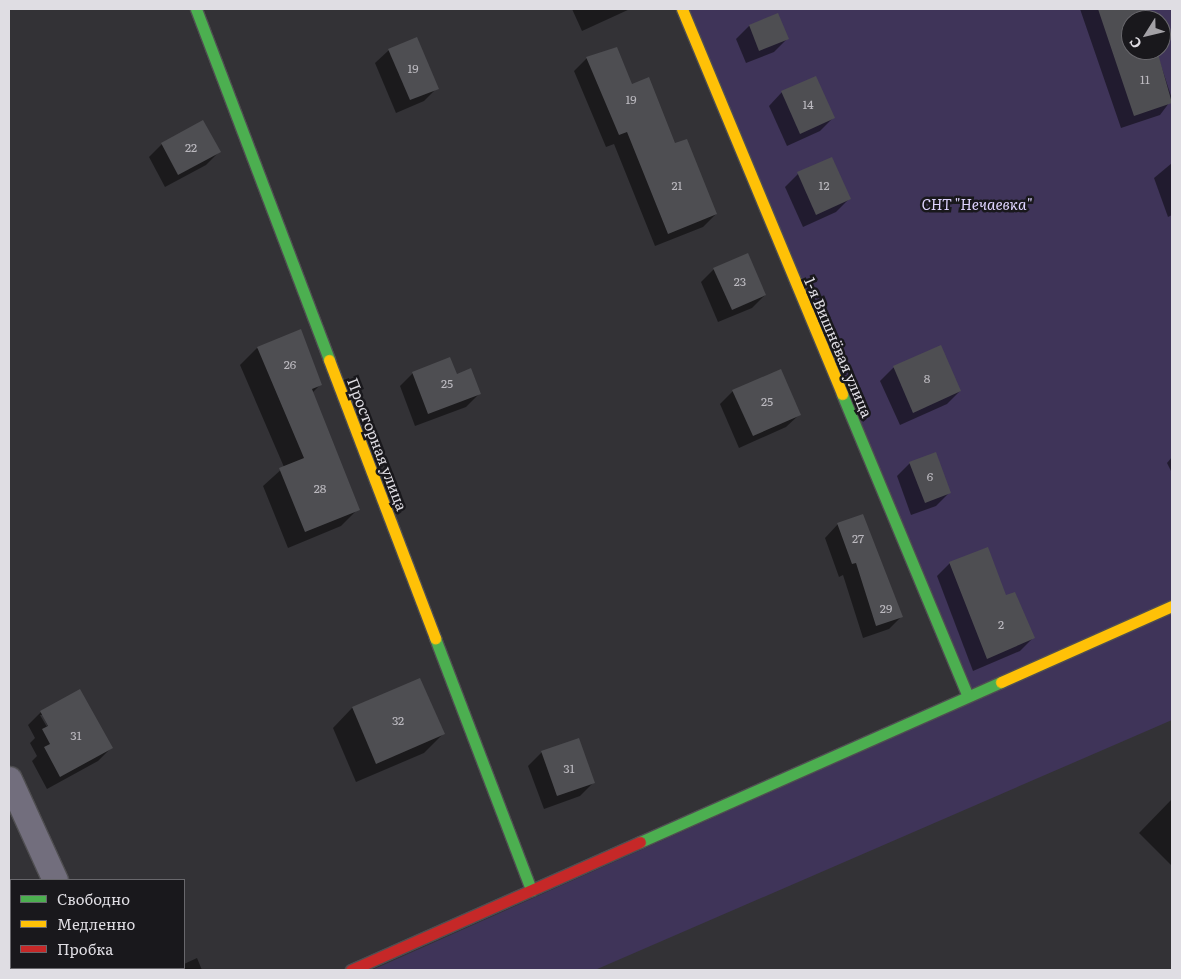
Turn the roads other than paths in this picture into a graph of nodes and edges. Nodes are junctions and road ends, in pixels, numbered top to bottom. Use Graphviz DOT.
graph roads {
  1 [pos="196,9"];
  2 [pos="682,9"];
  3 [pos="1172,606"];
  4 [pos="968,696"];
  5 [pos="9,778"];
  6 [pos="55,879"];
  7 [pos="531,890"];
  8 [pos="351,970"];
  1 -- 7 [label="street, Просторная улица"];
  2 -- 4 [label="street, 1-я Вишнёвая улица"];
  3 -- 4 [label="street"];
  4 -- 7 [label="street"];
  5 -- 6 [label="street"];
  7 -- 8 [label="street"];
}
